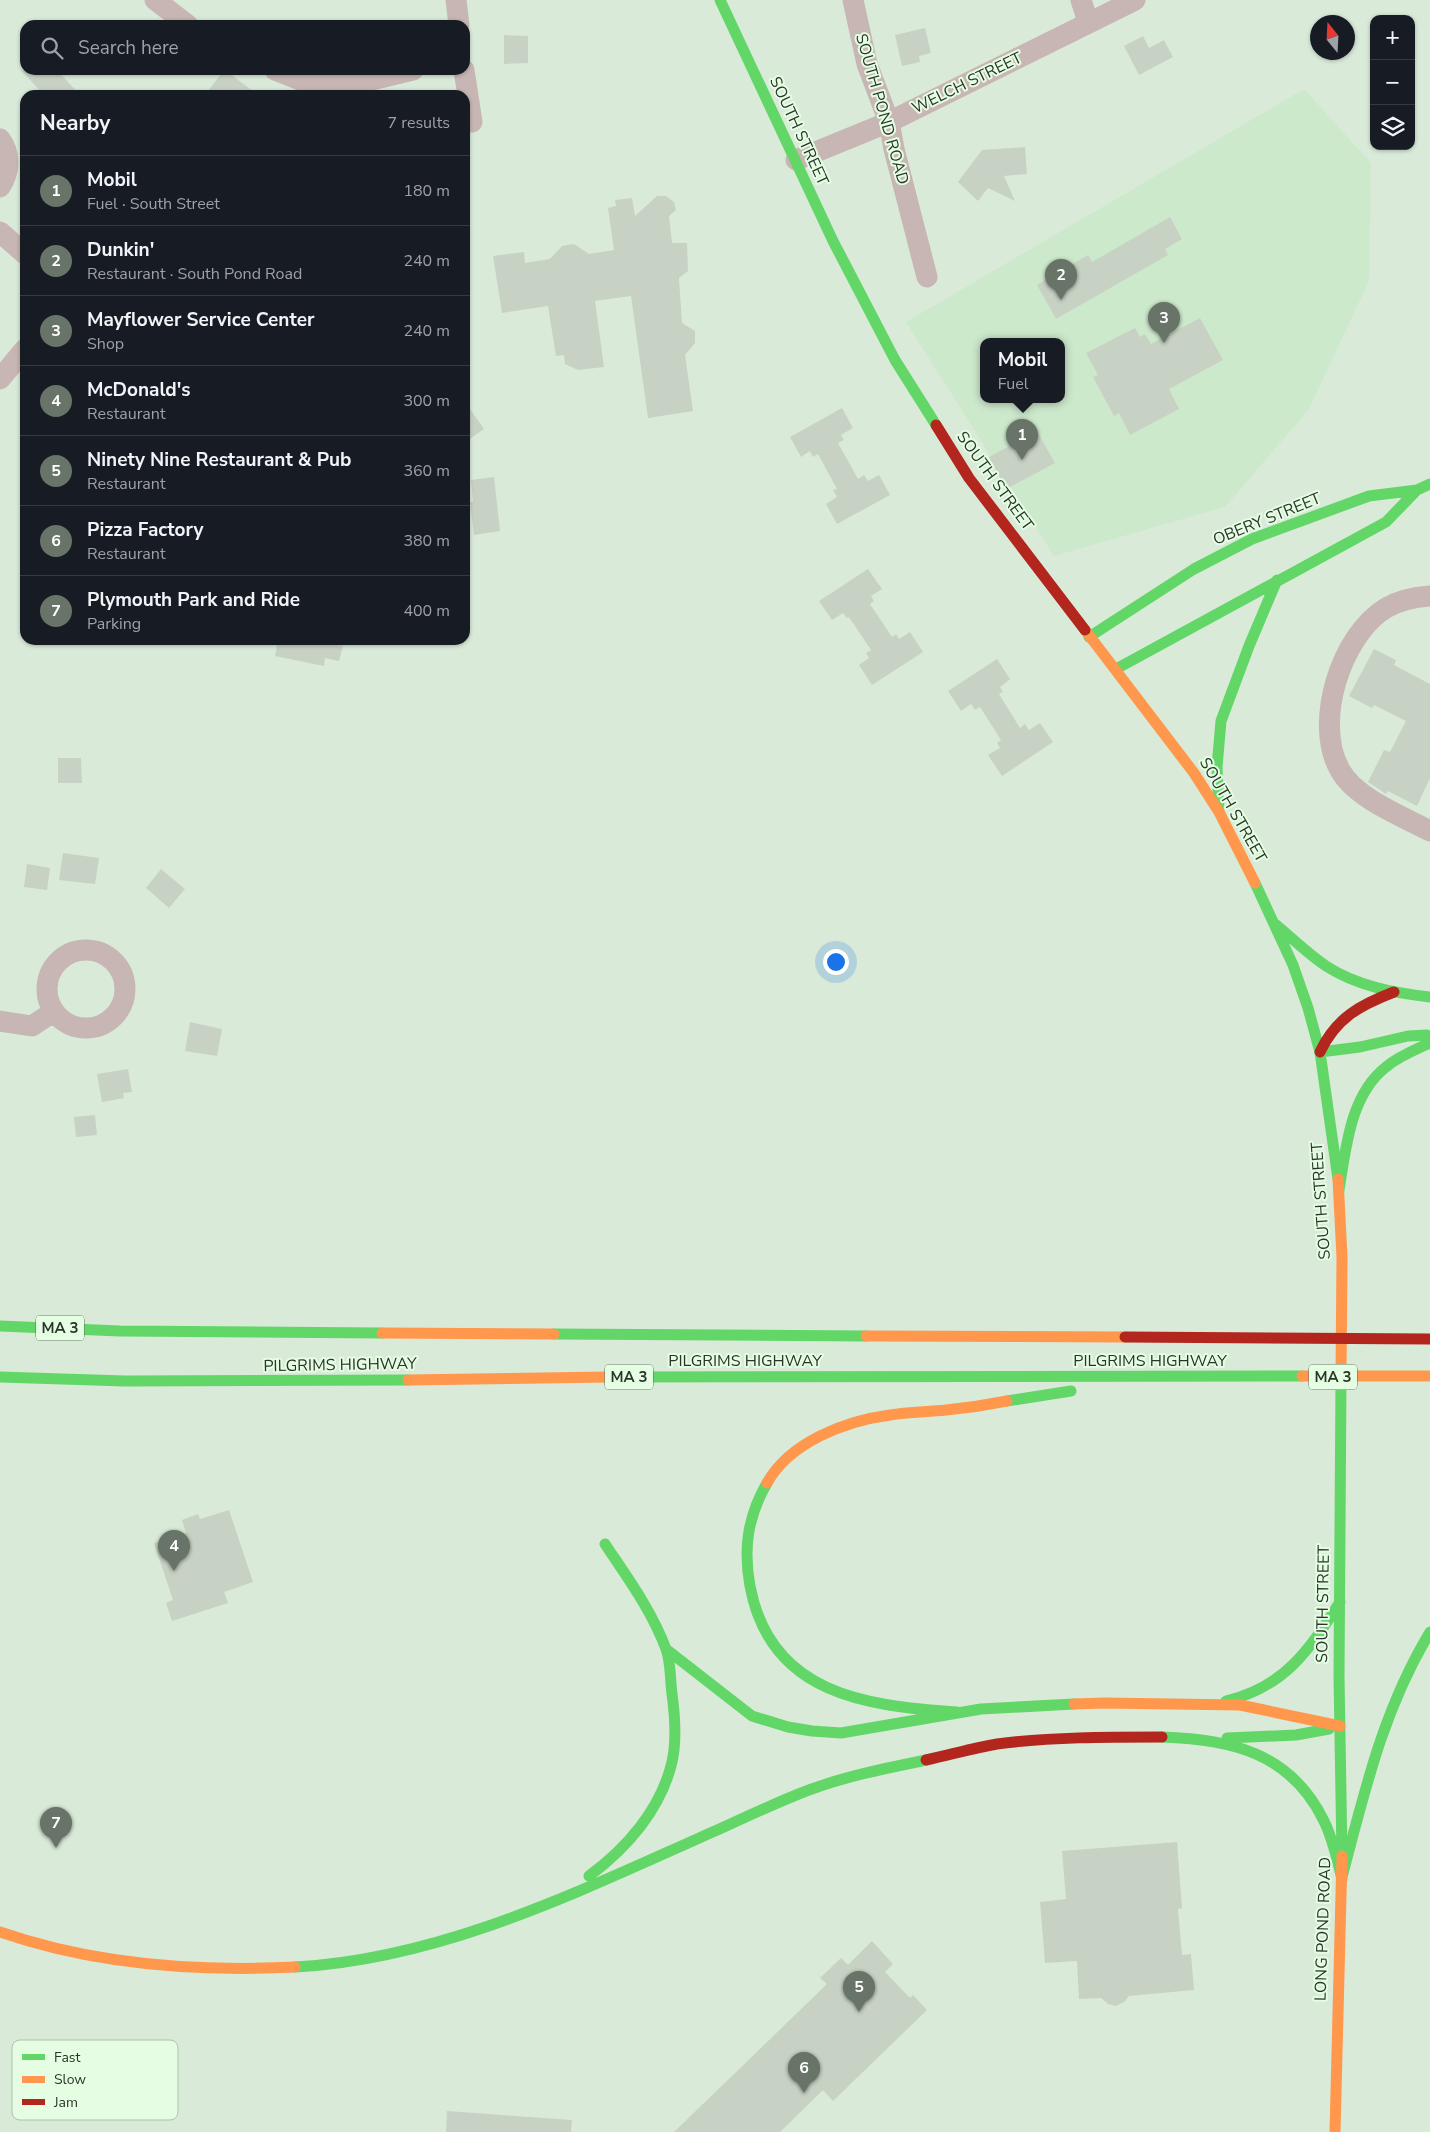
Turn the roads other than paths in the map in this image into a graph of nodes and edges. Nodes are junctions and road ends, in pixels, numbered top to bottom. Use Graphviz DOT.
graph roads {
  1 [pos="155,0"];
  2 [pos="456,0"];
  3 [pos="720,0"];
  4 [pos="853,0"];
  5 [pos="1081,0"];
  6 [pos="1135,0"];
  7 [pos="181,20"];
  8 [pos="458,20"];
  9 [pos="1088,22"];
  10 [pos="288,75"];
  11 [pos="392,75"];
  12 [pos="465,75"];
  13 [pos="467,90"];
  14 [pos="470,109"];
  15 [pos="472,122"];
  16 [pos="889,122"];
  17 [pos="0,139"];
  18 [pos="796,160"];
  19 [pos="0,187"];
  20 [pos="0,232"];
  21 [pos="20,250"];
  22 [pos="927,277"];
  23 [pos="20,355"];
  24 [pos="0,379"];
  25 [pos="1430,484"];
  26 [pos="1417,490"];
  27 [pos="1277,580"];
  28 [pos="1430,596"];
  29 [pos="1089,637"];
  30 [pos="1116,669"];
  31 [pos="1219,812"];
  32 [pos="1430,831"];
  33 [pos="1275,924"];
  34 [pos="1394,992"];
  35 [pos="1430,997"];
  36 [pos="53,1012"];
  37 [pos="0,1021"];
  38 [pos="1430,1036"];
  39 [pos="1430,1043"];
  40 [pos="1320,1052"];
  41 [pos="1339,1190"];
  42 [pos="0,1326"];
  43 [pos="1430,1334"];
  44 [pos="1403,1338"];
  45 [pos="1430,1338"];
  46 [pos="1430,1376"];
  47 [pos="0,1377"];
  48 [pos="1167,1377"];
  49 [pos="301,1382"];
  50 [pos="124,1393"];
  51 [pos="605,1544"];
  52 [pos="1340,1602"];
  53 [pos="1430,1632"];
  54 [pos="666,1650"];
  55 [pos="1210,1703"];
  56 [pos="957,1712"];
  57 [pos="1340,1726"];
  58 [pos="1194,1739"];
  59 [pos="1342,1879"];
  60 [pos="552,1900"];
  61 [pos="0,1932"];
  62 [pos="1335,2132"];
  1 -- 7 [label="street"];
  2 -- 8 [label="street"];
  3 -- 18 [label="main road, SOUTH STREET"];
  4 -- 16 [label="street, SOUTH POND ROAD"];
  5 -- 9 [label="street"];
  6 -- 9 [label="street, WELCH STREET"];
  9 -- 16 [label="street, WELCH STREET"];
  10 -- 11 [label="street"];
  12 -- 13 [label="street"];
  14 -- 15 [label="street"];
  16 -- 18 [label="street, WELCH STREET"];
  16 -- 22 [label="street, SOUTH POND ROAD"];
  17 -- 19 [label="street"];
  18 -- 29 [label="main road, SOUTH STREET"];
  20 -- 21 [label="street"];
  23 -- 24 [label="street"];
  25 -- 26 [label="main road, OBERY STREET"];
  26 -- 27 [label="main road, OBERY STREET"];
  26 -- 29 [label="main road, OBERY STREET"];
  27 -- 30 [label="main road, OBERY STREET"];
  27 -- 31 [label="main road"];
  28 -- 32 [label="street"];
  29 -- 30 [label="main road, SOUTH STREET"];
  30 -- 31 [label="main road, SOUTH STREET"];
  31 -- 33 [label="main road, SOUTH STREET"];
  33 -- 34 [label="main road"];
  33 -- 40 [label="main road, SOUTH STREET"];
  34 -- 35 [label="main road"];
  34 -- 40 [label="main road"];
  36 -- 37 [label="street"];
  38 -- 40 [label="main road"];
  39 -- 41 [label="main road"];
  40 -- 41 [label="main road, SOUTH STREET"];
  41 -- 52 [label="main road, SOUTH STREET"];
  42 -- 44 [label="main road, PILGRIMS HIGHWAY / MA 3"];
  43 -- 44 [label="main road"];
  44 -- 45 [label="main road, PILGRIMS HIGHWAY / MA 3"];
  46 -- 48 [label="main road, PILGRIMS HIGHWAY / MA 3"];
  47 -- 49 [label="main road, PILGRIMS HIGHWAY / MA 3"];
  48 -- 49 [label="main road, PILGRIMS HIGHWAY / MA 3"];
  48 -- 56 [label="main road"];
  49 -- 50 [label="main road"];
  51 -- 54 [label="main road"];
  52 -- 55 [label="main road"];
  52 -- 57 [label="main road, SOUTH STREET"];
  53 -- 59 [label="main road"];
  54 -- 56 [label="main road"];
  54 -- 60 [label="main road"];
  55 -- 56 [label="main road"];
  55 -- 57 [label="main road"];
  57 -- 58 [label="main road"];
  57 -- 59 [label="main road, LONG POND ROAD"];
  58 -- 59 [label="main road"];
  58 -- 60 [label="main road"];
  59 -- 62 [label="main road, LONG POND ROAD"];
  60 -- 61 [label="main road"];
}
